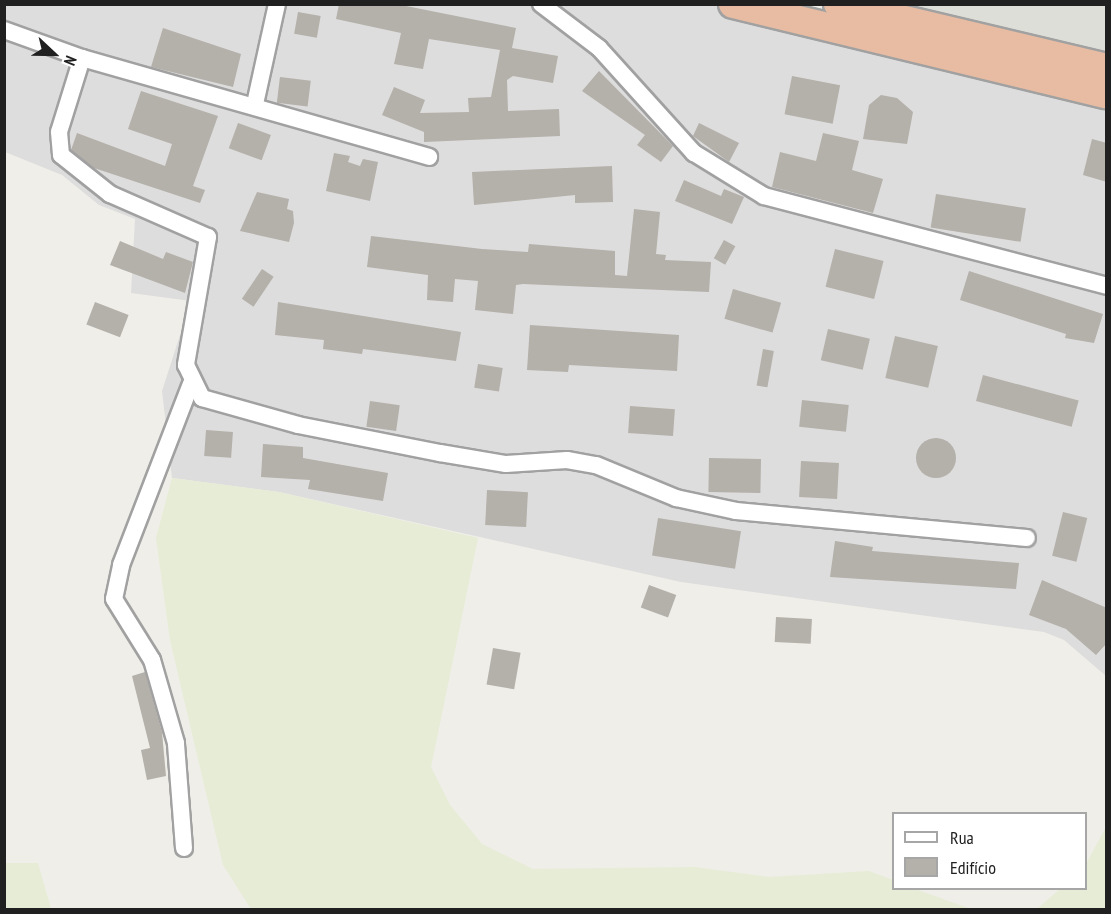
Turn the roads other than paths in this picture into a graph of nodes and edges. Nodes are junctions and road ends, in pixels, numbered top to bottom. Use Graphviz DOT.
graph roads {
  1 [pos="277,4"];
  2 [pos="541,4"];
  3 [pos="733,4"];
  4 [pos="838,4"];
  5 [pos="4,30"];
  6 [pos="82,58"];
  7 [pos="1107,68"];
  8 [pos="1107,94"];
  9 [pos="255,104"];
  10 [pos="429,157"];
  11 [pos="1107,286"];
  12 [pos="191,384"];
  13 [pos="1027,538"];
  14 [pos="183,848"];
  1 -- 9 [label="street"];
  2 -- 11 [label="street"];
  3 -- 8 [label="highway"];
  4 -- 7 [label="highway"];
  5 -- 6 [label="street"];
  6 -- 9 [label="street"];
  6 -- 12 [label="street"];
  9 -- 10 [label="street"];
  12 -- 13 [label="street"];
  12 -- 14 [label="street"];
}
